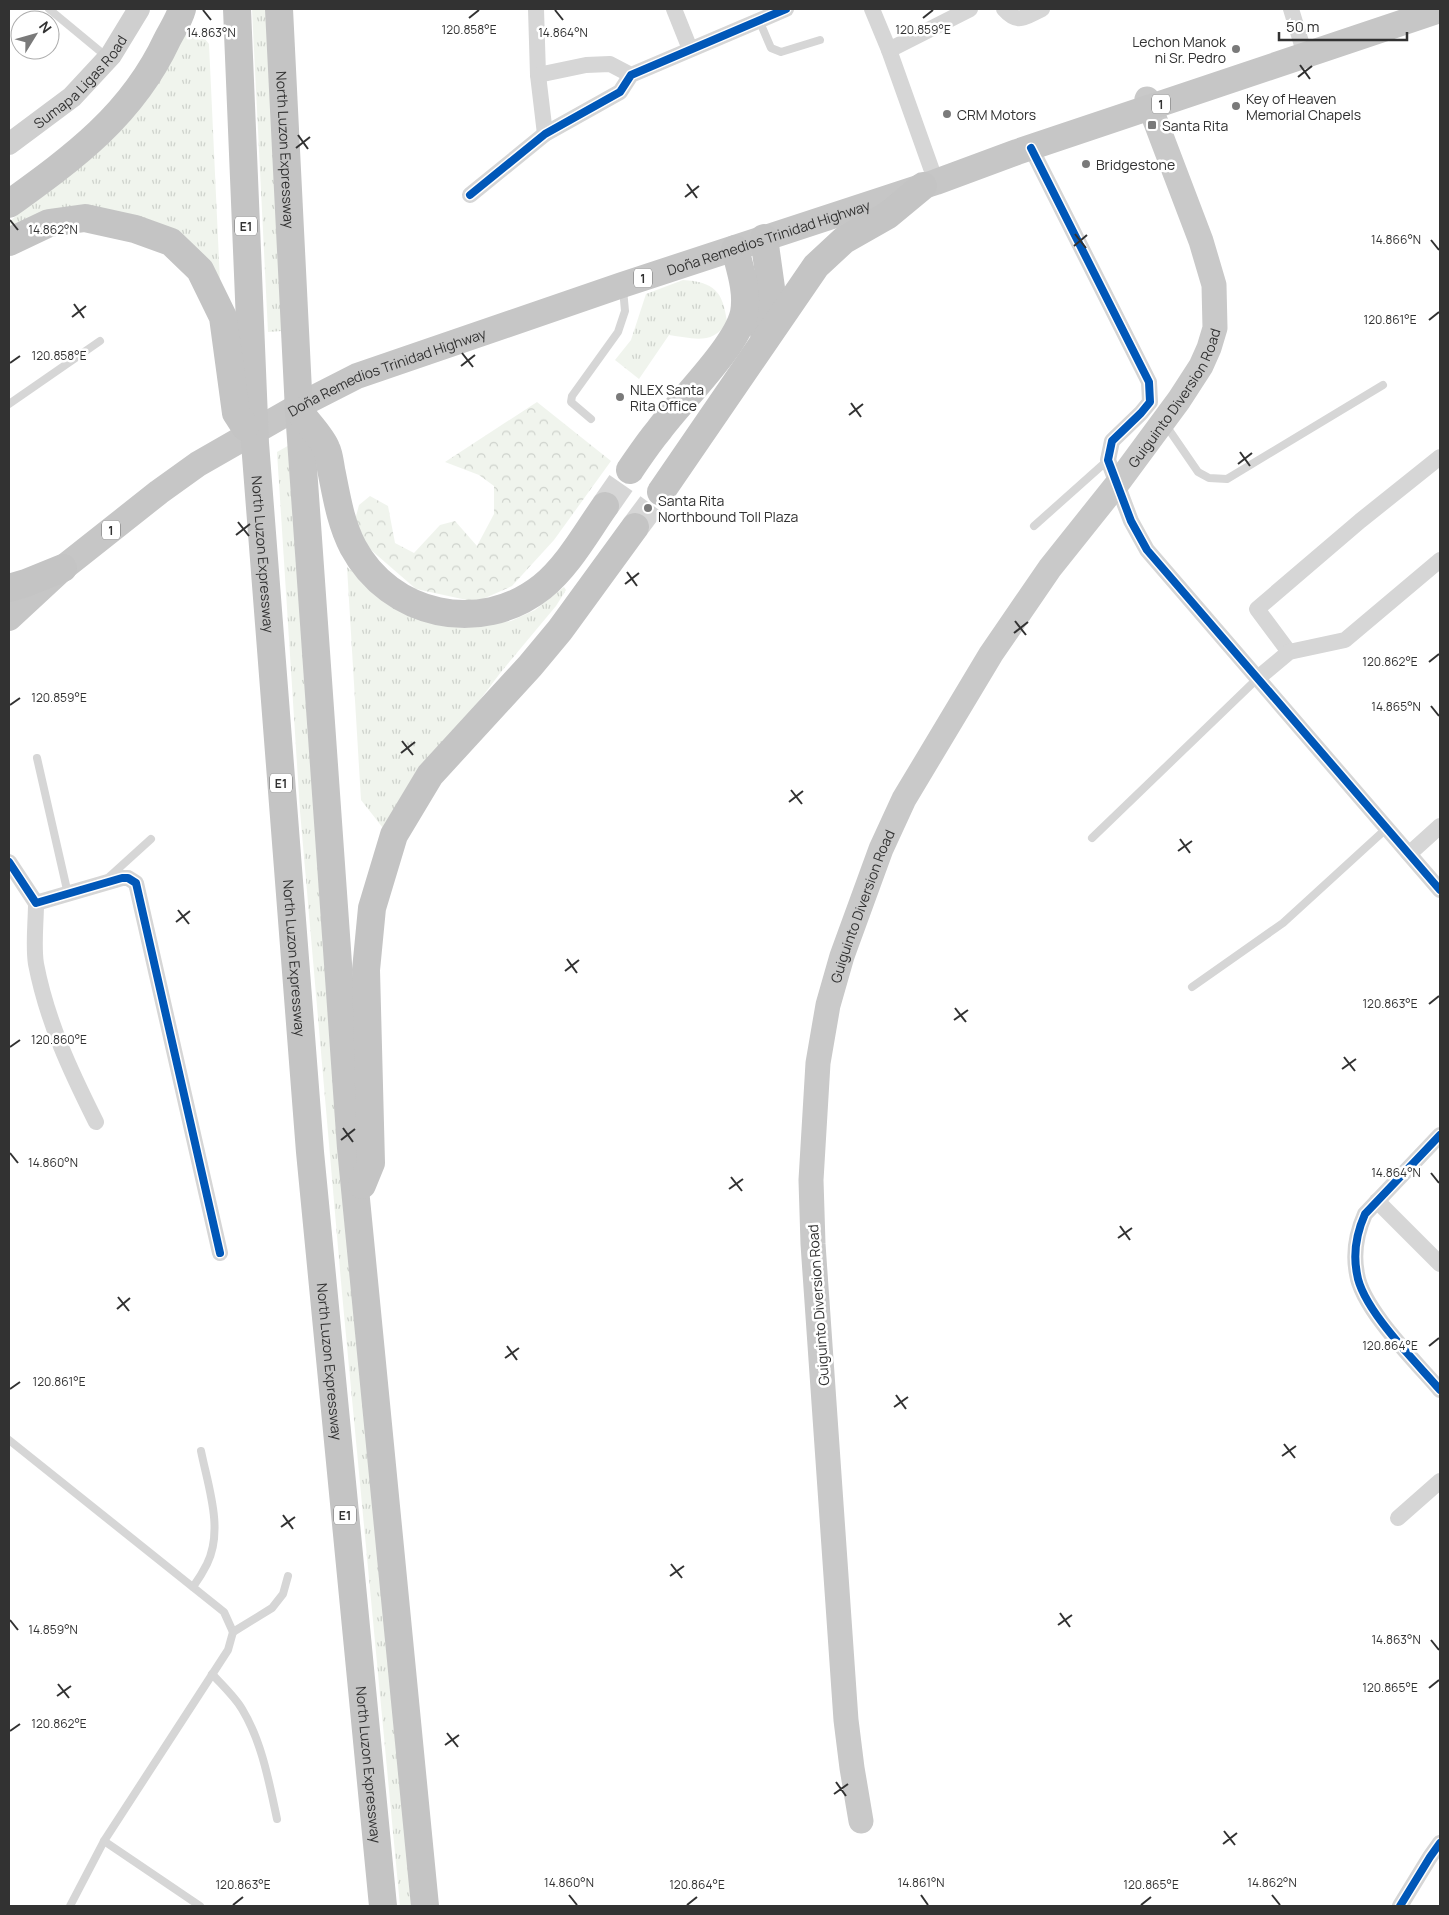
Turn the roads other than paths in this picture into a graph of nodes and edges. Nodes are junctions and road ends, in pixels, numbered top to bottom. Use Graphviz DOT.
graph roads {
  1 [pos="48,9"];
  2 [pos="139,9"];
  3 [pos="182,9"];
  4 [pos="237,9"];
  5 [pos="279,9"];
  6 [pos="536,9"];
  7 [pos="674,9"];
  8 [pos="786,9"];
  9 [pos="872,9"];
  10 [pos="1004,9"];
  11 [pos="1042,9"];
  12 [pos="1291,9"];
  13 [pos="964,10"];
  14 [pos="1440,10"];
  15 [pos="759,20"];
  16 [pos="820,40"];
  17 [pos="690,48"];
  18 [pos="888,50"];
  19 [pos="1305,55"];
  20 [pos="108,58"];
  21 [pos="538,75"];
  22 [pos="631,75"];
  23 [pos="1147,99"];
  24 [pos="545,134"];
  25 [pos="9,144"];
  26 [pos="1031,148"];
  27 [pos="929,184"];
  28 [pos="470,196"];
  29 [pos="9,204"];
  30 [pos="764,238"];
  31 [pos="9,242"];
  32 [pos="735,249"];
  33 [pos="622,285"];
  34 [pos="100,341"];
  35 [pos="762,343"];
  36 [pos="1383,385"];
  37 [pos="1150,402"];
  38 [pos="9,404"];
  39 [pos="299,411"];
  40 [pos="591,419"];
  41 [pos="255,443"];
  42 [pos="1440,457"];
  43 [pos="1108,460"];
  44 [pos="630,470"];
  45 [pos="1117,484"];
  46 [pos="661,492"];
  47 [pos="605,506"];
  48 [pos="1034,526"];
  49 [pos="635,527"];
  50 [pos="1440,560"];
  51 [pos="63,568"];
  52 [pos="9,588"];
  53 [pos="9,618"];
  54 [pos="1289,652"];
  55 [pos="1258,678"];
  56 [pos="37,758"];
  57 [pos="1440,826"];
  58 [pos="1387,828"];
  59 [pos="1092,838"];
  60 [pos="151,839"];
  61 [pos="1409,854"];
  62 [pos="9,862"];
  63 [pos="101,886"];
  64 [pos="1440,890"];
  65 [pos="68,894"];
  66 [pos="36,903"];
  67 [pos="1192,987"];
  68 [pos="96,1122"];
  69 [pos="1439,1140"];
  70 [pos="1377,1200"];
  71 [pos="356,1203"];
  72 [pos="220,1253"];
  73 [pos="1440,1264"];
  74 [pos="1440,1390"];
  75 [pos="9,1440"];
  76 [pos="201,1451"];
  77 [pos="1440,1482"];
  78 [pos="1398,1518"];
  79 [pos="288,1576"];
  80 [pos="193,1587"];
  81 [pos="233,1632"];
  82 [pos="212,1674"];
  83 [pos="277,1819"];
  84 [pos="861,1821"];
  85 [pos="104,1841"];
  86 [pos="1440,1843"];
  87 [pos="70,1906"];
  88 [pos="200,1906"];
  89 [pos="383,1906"];
  90 [pos="425,1906"];
  91 [pos="1400,1906"];
  1 -- 20 [label="lane"];
  2 -- 20 [label="main road, Sumapa Ligas Road"];
  3 -- 29 [label="highway"];
  4 -- 41 [label="highway, North Luzon Expressway / E1"];
  5 -- 39 [label="highway, North Luzon Expressway"];
  6 -- 21 [label="street"];
  7 -- 17 [label="street"];
  8 -- 15 [label="street"];
  9 -- 18 [label="street"];
  10 -- 11 [label="street"];
  12 -- 19 [label="street"];
  13 -- 18 [label="street"];
  14 -- 19 [label="highway, Doña Remedios Trinidad Highway / 1"];
  15 -- 16 [label="lane"];
  15 -- 17 [label="street"];
  17 -- 22 [label="street"];
  18 -- 27 [label="street"];
  19 -- 26 [label="highway, Doña Remedios Trinidad Highway / 1"];
  20 -- 25 [label="main road, Sumapa Ligas Road"];
  21 -- 22 [label="street"];
  21 -- 24 [label="street"];
  22 -- 24 [label="street"];
  23 -- 45 [label="main road, Guiguinto Diversion Road"];
  24 -- 28 [label="street"];
  26 -- 27 [label="highway, Doña Remedios Trinidad Highway / 1"];
  26 -- 37 [label="street"];
  27 -- 30 [label="highway, Doña Remedios Trinidad Highway / 1"];
  27 -- 35 [label="highway"];
  30 -- 32 [label="highway, Doña Remedios Trinidad Highway / 1"];
  30 -- 35 [label="highway"];
  31 -- 41 [label="highway"];
  32 -- 33 [label="highway, Doña Remedios Trinidad Highway / 1"];
  32 -- 44 [label="highway"];
  33 -- 40 [label="lane"];
  33 -- 51 [label="highway, Doña Remedios Trinidad Highway / 1"];
  34 -- 38 [label="lane"];
  35 -- 46 [label="highway"];
  36 -- 37 [label="lane"];
  37 -- 43 [label="street"];
  39 -- 47 [label="highway"];
  39 -- 71 [label="highway, North Luzon Expressway"];
  41 -- 89 [label="highway, North Luzon Expressway / E1"];
  42 -- 54 [label="street"];
  43 -- 45 [label="street"];
  43 -- 48 [label="lane"];
  45 -- 55 [label="street"];
  45 -- 84 [label="main road, Guiguinto Diversion Road"];
  49 -- 71 [label="highway"];
  50 -- 54 [label="street"];
  51 -- 52 [label="highway"];
  51 -- 53 [label="highway, Doña Remedios Trinidad Highway / 1"];
  54 -- 55 [label="street"];
  55 -- 58 [label="street"];
  55 -- 59 [label="lane"];
  56 -- 65 [label="lane"];
  57 -- 61 [label="street"];
  58 -- 61 [label="street"];
  58 -- 67 [label="lane"];
  60 -- 63 [label="lane"];
  61 -- 64 [label="street"];
  62 -- 66 [label="street"];
  63 -- 65 [label="street"];
  63 -- 72 [label="street"];
  65 -- 66 [label="street"];
  66 -- 68 [label="street"];
  69 -- 70 [label="street"];
  70 -- 73 [label="street"];
  70 -- 74 [label="street"];
  71 -- 90 [label="highway, North Luzon Expressway"];
  75 -- 80 [label="lane"];
  76 -- 80 [label="lane"];
  77 -- 78 [label="street"];
  79 -- 81 [label="lane"];
  80 -- 81 [label="lane"];
  81 -- 82 [label="lane"];
  82 -- 83 [label="lane"];
  82 -- 85 [label="lane"];
  85 -- 87 [label="lane"];
  85 -- 88 [label="lane"];
  86 -- 91 [label="street"];
}
